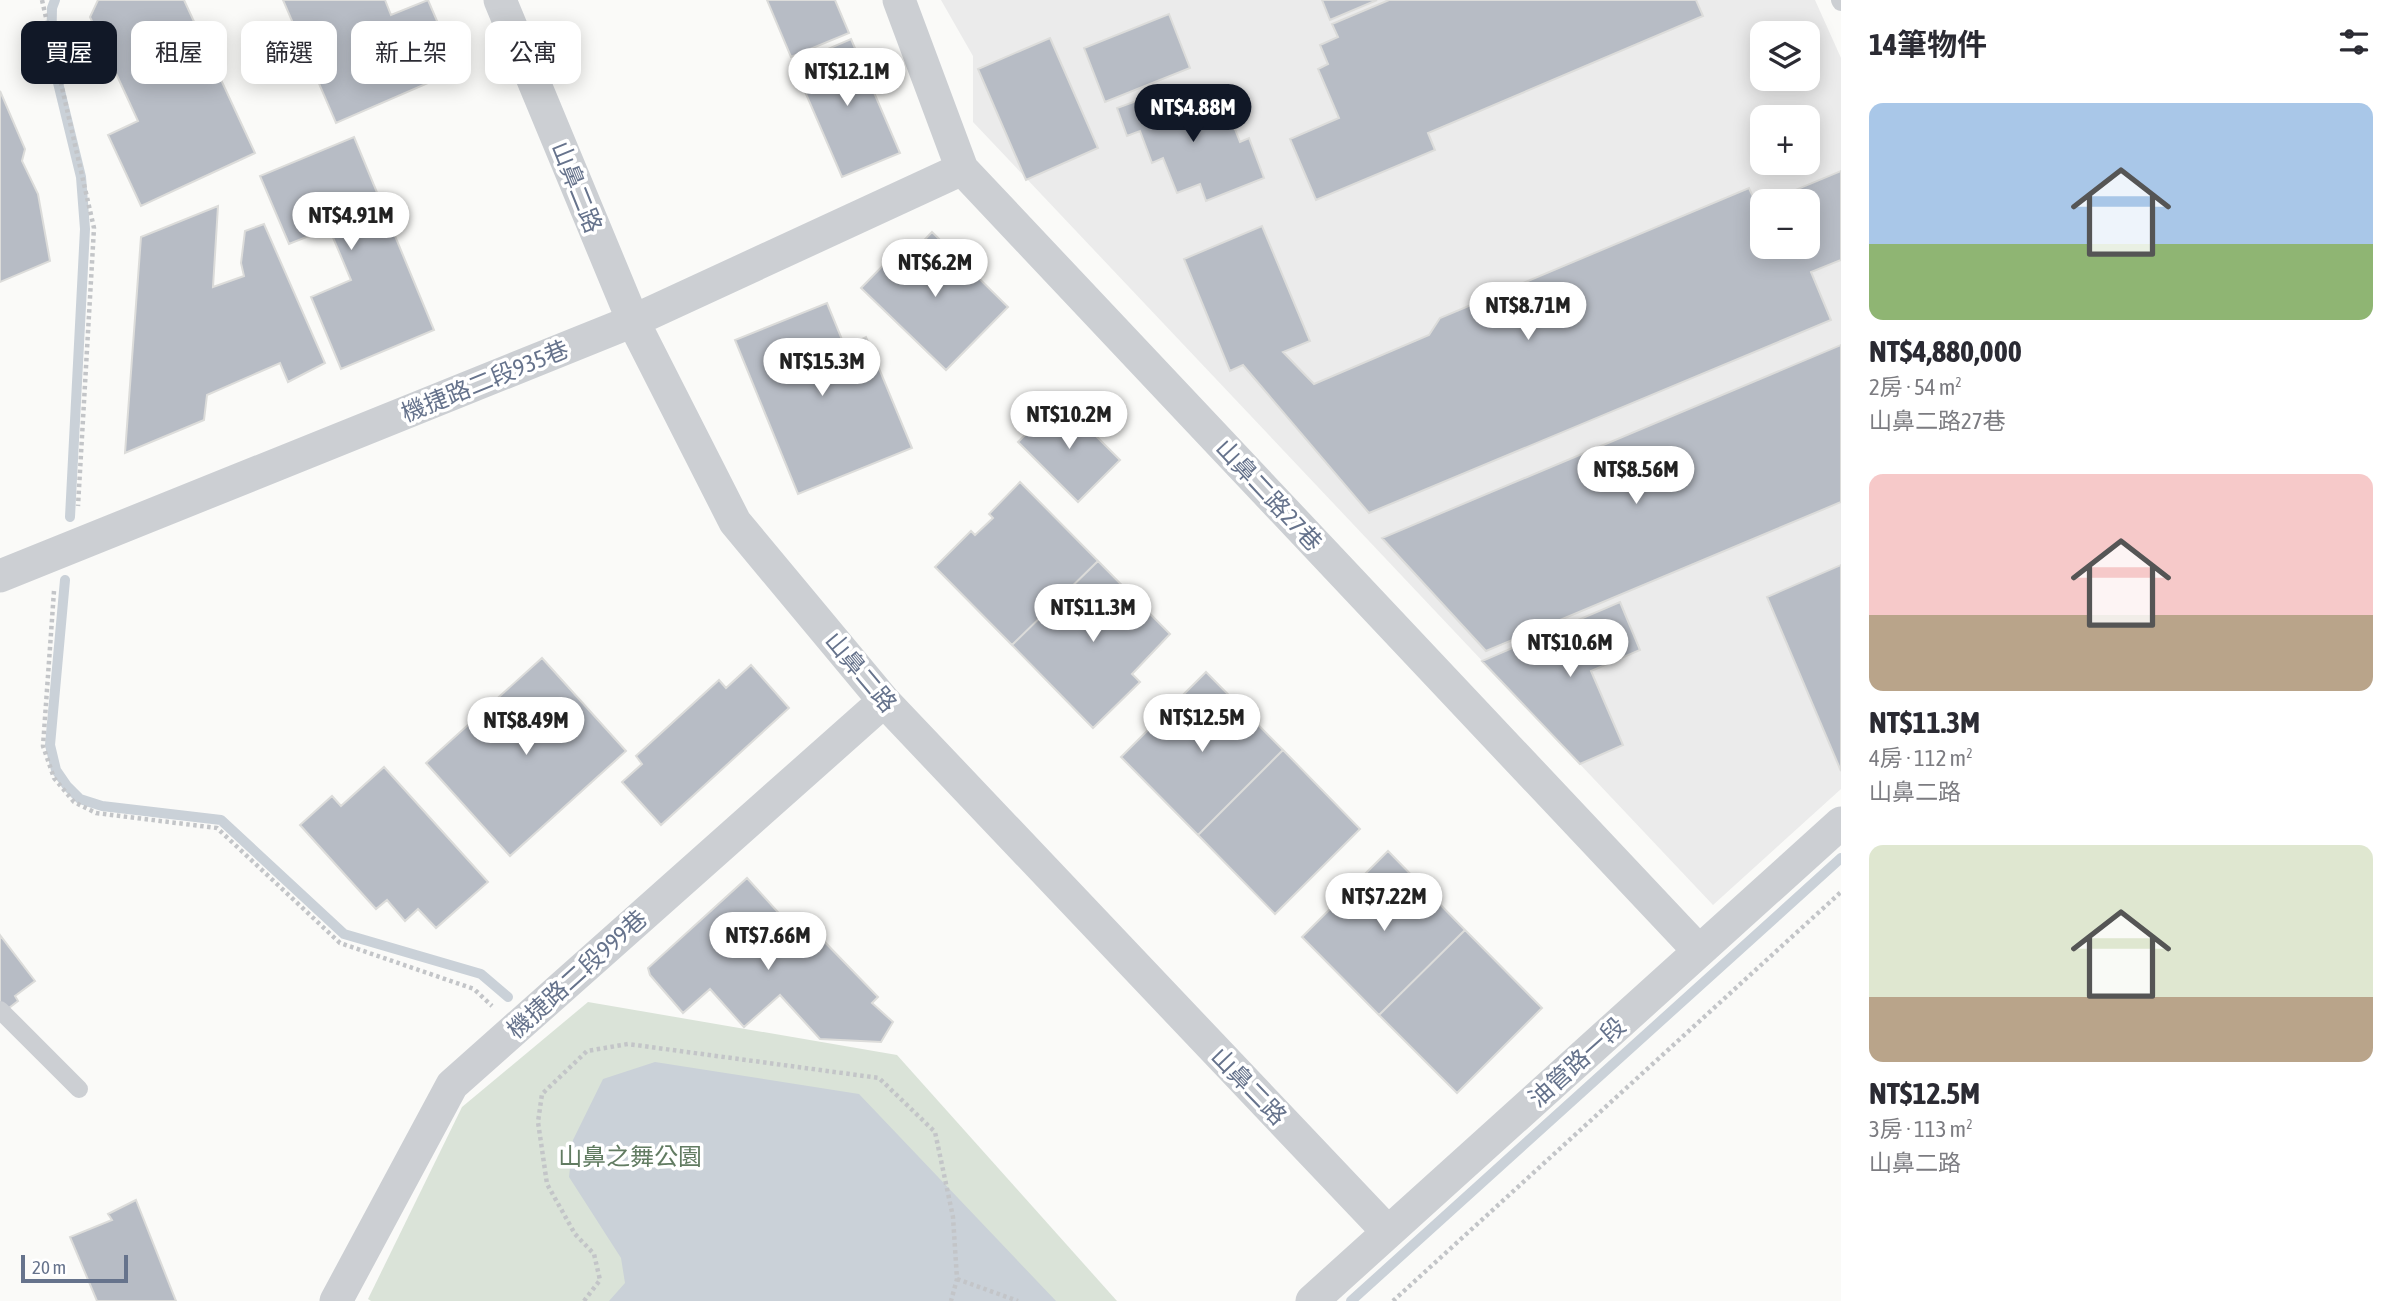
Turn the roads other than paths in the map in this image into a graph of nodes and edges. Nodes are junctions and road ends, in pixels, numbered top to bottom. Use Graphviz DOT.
graph roads {
  1 [pos="500,0"];
  2 [pos="899,0"];
  3 [pos="962,169"];
  4 [pos="633,321"];
  5 [pos="0,576"];
  6 [pos="884,701"];
  7 [pos="1841,823"];
  8 [pos="1699,951"];
  9 [pos="0,1010"];
  10 [pos="79,1089"];
  11 [pos="1388,1232"];
  12 [pos="336,1301"];
  13 [pos="1312,1301"];
  1 -- 4 [label="street, 山鼻二路"];
  2 -- 3 [label="street, 山鼻二路27巷"];
  3 -- 4 [label="street, 機捷路二段935巷"];
  3 -- 8 [label="street, 山鼻二路27巷"];
  4 -- 5 [label="street, 機捷路二段935巷"];
  4 -- 6 [label="street, 山鼻二路"];
  6 -- 11 [label="street, 山鼻二路"];
  6 -- 12 [label="street, 機捷路二段999巷"];
  7 -- 8 [label="street, 油管路一段"];
  8 -- 11 [label="street, 油管路一段"];
  9 -- 10 [label="lane"];
  11 -- 13 [label="street, 油管路一段"];
}
